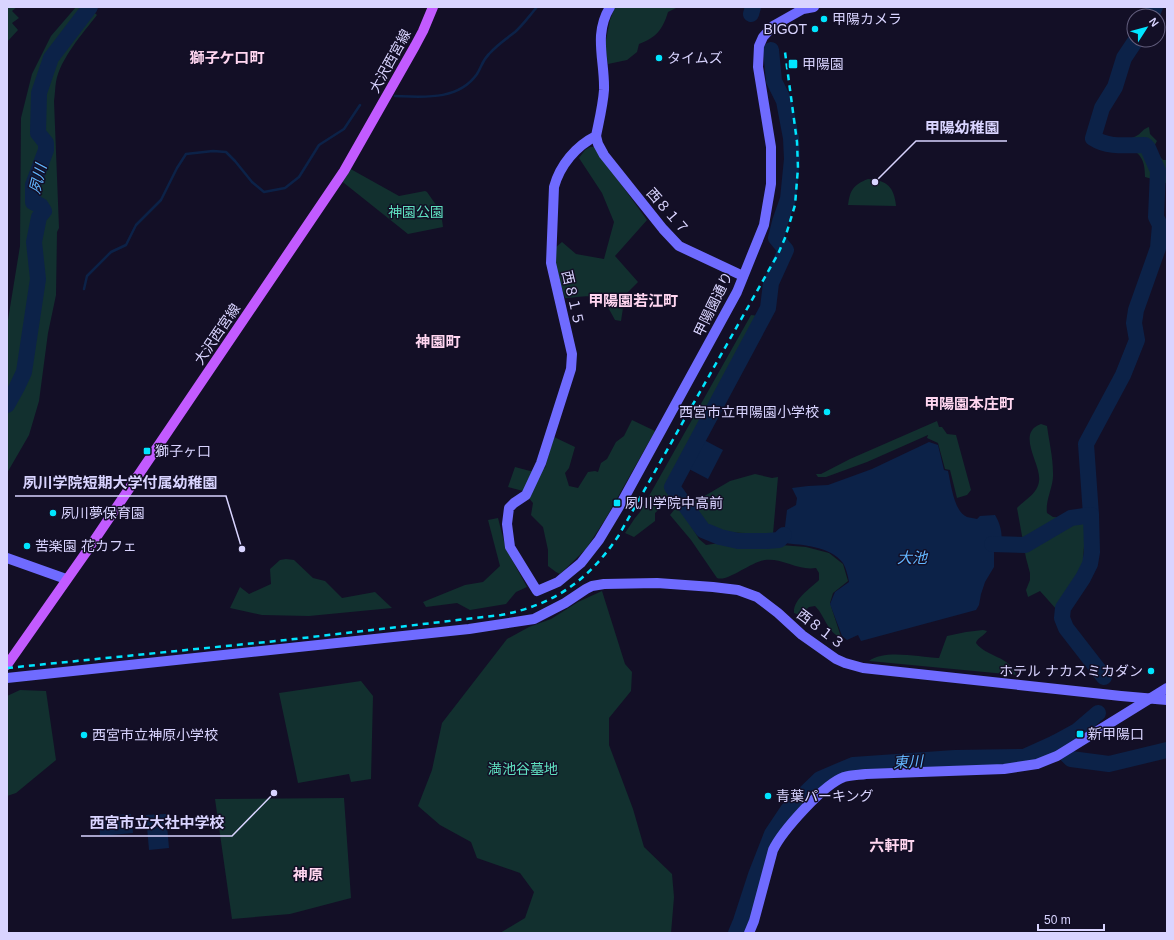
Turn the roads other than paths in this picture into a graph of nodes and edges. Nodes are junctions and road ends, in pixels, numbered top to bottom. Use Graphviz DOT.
graph roads {
  1 [pos="433,7"];
  2 [pos="610,7"];
  3 [pos="814,7"];
  4 [pos="596,136"];
  5 [pos="743,276"];
  6 [pos="7,558"];
  7 [pos="66,579"];
  8 [pos="537,591"];
  9 [pos="7,665"];
  10 [pos="7,678"];
  11 [pos="1167,688"];
  12 [pos="1149,699"];
  13 [pos="1167,700"];
  14 [pos="749,933"];
  1 -- 7 [label="main road, 大沢西宮線"];
  2 -- 4 [label="street"];
  3 -- 5 [label="street, 甲陽園通り"];
  4 -- 5 [label="street, 西８１７"];
  4 -- 8 [label="street, 西８１５"];
  5 -- 8 [label="street, 甲陽園通り"];
  6 -- 7 [label="street"];
  7 -- 9 [label="main road, 大沢西宮線"];
  10 -- 12 [label="street, 西８１３"];
  11 -- 12 [label="street"];
  12 -- 13 [label="street, 西８１３"];
  12 -- 14 [label="street"];
}
